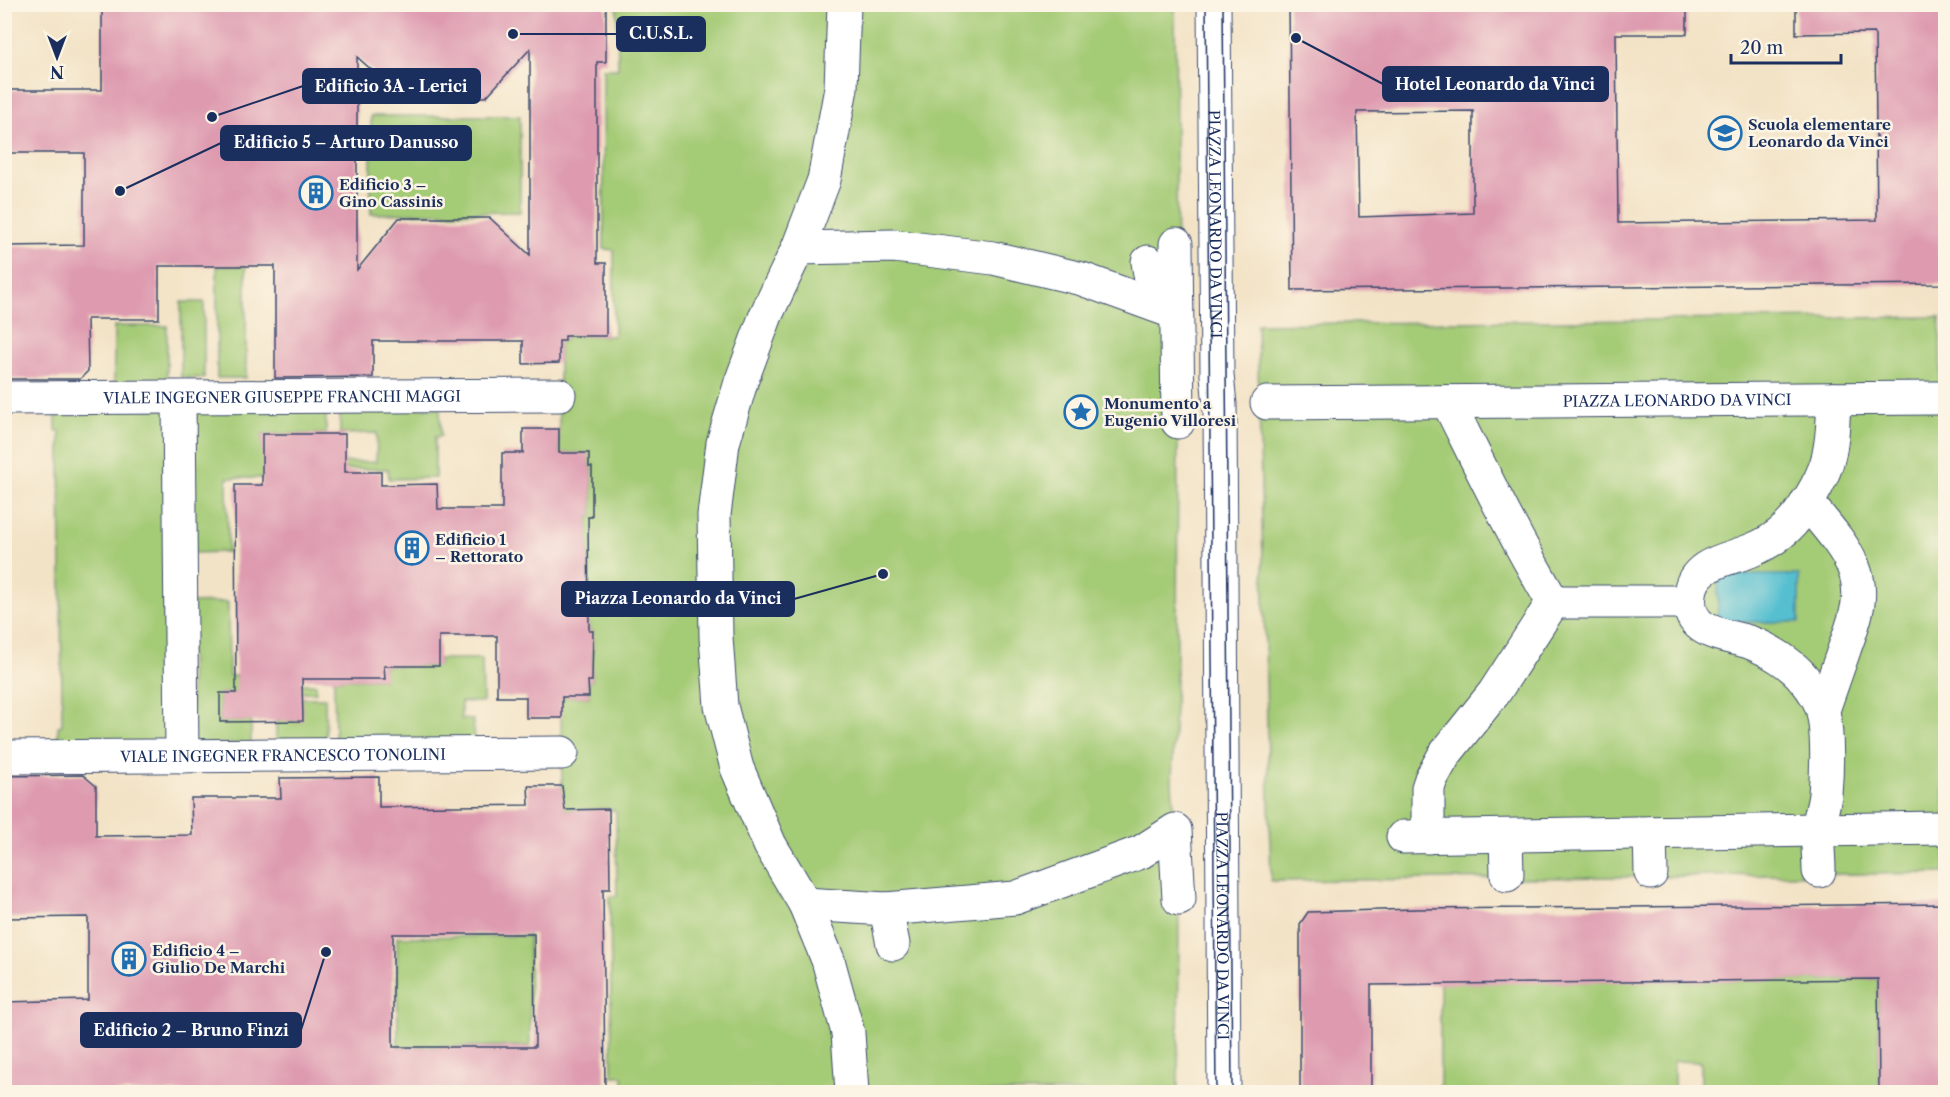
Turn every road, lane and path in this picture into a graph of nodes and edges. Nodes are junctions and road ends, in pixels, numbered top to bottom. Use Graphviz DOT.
graph roads {
  1 [pos="844,4"];
  2 [pos="1214,4"];
  3 [pos="1176,244"];
  4 [pos="798,248"];
  5 [pos="1148,262"];
  6 [pos="1166,309"];
  7 [pos="559,395"];
  8 [pos="4,398"];
  9 [pos="179,398"];
  10 [pos="1938,398"];
  11 [pos="1834,399"];
  12 [pos="1448,402"];
  13 [pos="1268,403"];
  14 [pos="1178,422"];
  15 [pos="1807,502"];
  16 [pos="1553,602"];
  17 [pos="1689,602"];
  18 [pos="1823,710"];
  19 [pos="562,753"];
  20 [pos="182,756"];
  21 [pos="4,757"];
  22 [pos="1940,828"];
  23 [pos="1818,830"];
  24 [pos="1650,833"];
  25 [pos="1506,836"];
  26 [pos="1141,852"];
  27 [pos="1819,871"];
  28 [pos="1651,873"];
  29 [pos="1507,875"];
  30 [pos="805,904"];
  31 [pos="886,909"];
  32 [pos="893,944"];
  33 [pos="852,1092"];
  34 [pos="1224,1092"];
  1 -- 4 [label="street"];
  2 -- 34 [label="street, PIAZZA LEONARDO DA VINCI"];
  3 -- 6 [label="street"];
  4 -- 6 [label="street"];
  4 -- 30 [label="street"];
  5 -- 6 [label="street"];
  6 -- 14 [label="street"];
  7 -- 9 [label="street, VIALE INGEGNER GIUSEPPE FRANCHI MAGGI"];
  8 -- 9 [label="street, VIALE INGEGNER GIUSEPPE FRANCHI MAGGI"];
  9 -- 20 [label="street"];
  10 -- 11 [label="street, PIAZZA LEONARDO DA VINCI"];
  11 -- 12 [label="street, PIAZZA LEONARDO DA VINCI"];
  11 -- 15 [label="street"];
  12 -- 13 [label="street, PIAZZA LEONARDO DA VINCI"];
  12 -- 16 [label="street"];
  15 -- 17 [label="street"];
  15 -- 18 [label="street"];
  16 -- 17 [label="street"];
  16 -- 25 [label="street"];
  17 -- 18 [label="street"];
  18 -- 23 [label="street"];
  19 -- 20 [label="street, VIALE INGEGNER FRANCESCO TONOLINI"];
  20 -- 21 [label="street, VIALE INGEGNER FRANCESCO TONOLINI"];
  22 -- 23 [label="street"];
  23 -- 24 [label="street"];
  23 -- 27 [label="street"];
  24 -- 25 [label="street"];
  24 -- 28 [label="street"];
  25 -- 29 [label="street"];
  26 -- 31 [label="street"];
  30 -- 31 [label="street"];
  30 -- 33 [label="street"];
  31 -- 32 [label="street"];
}
